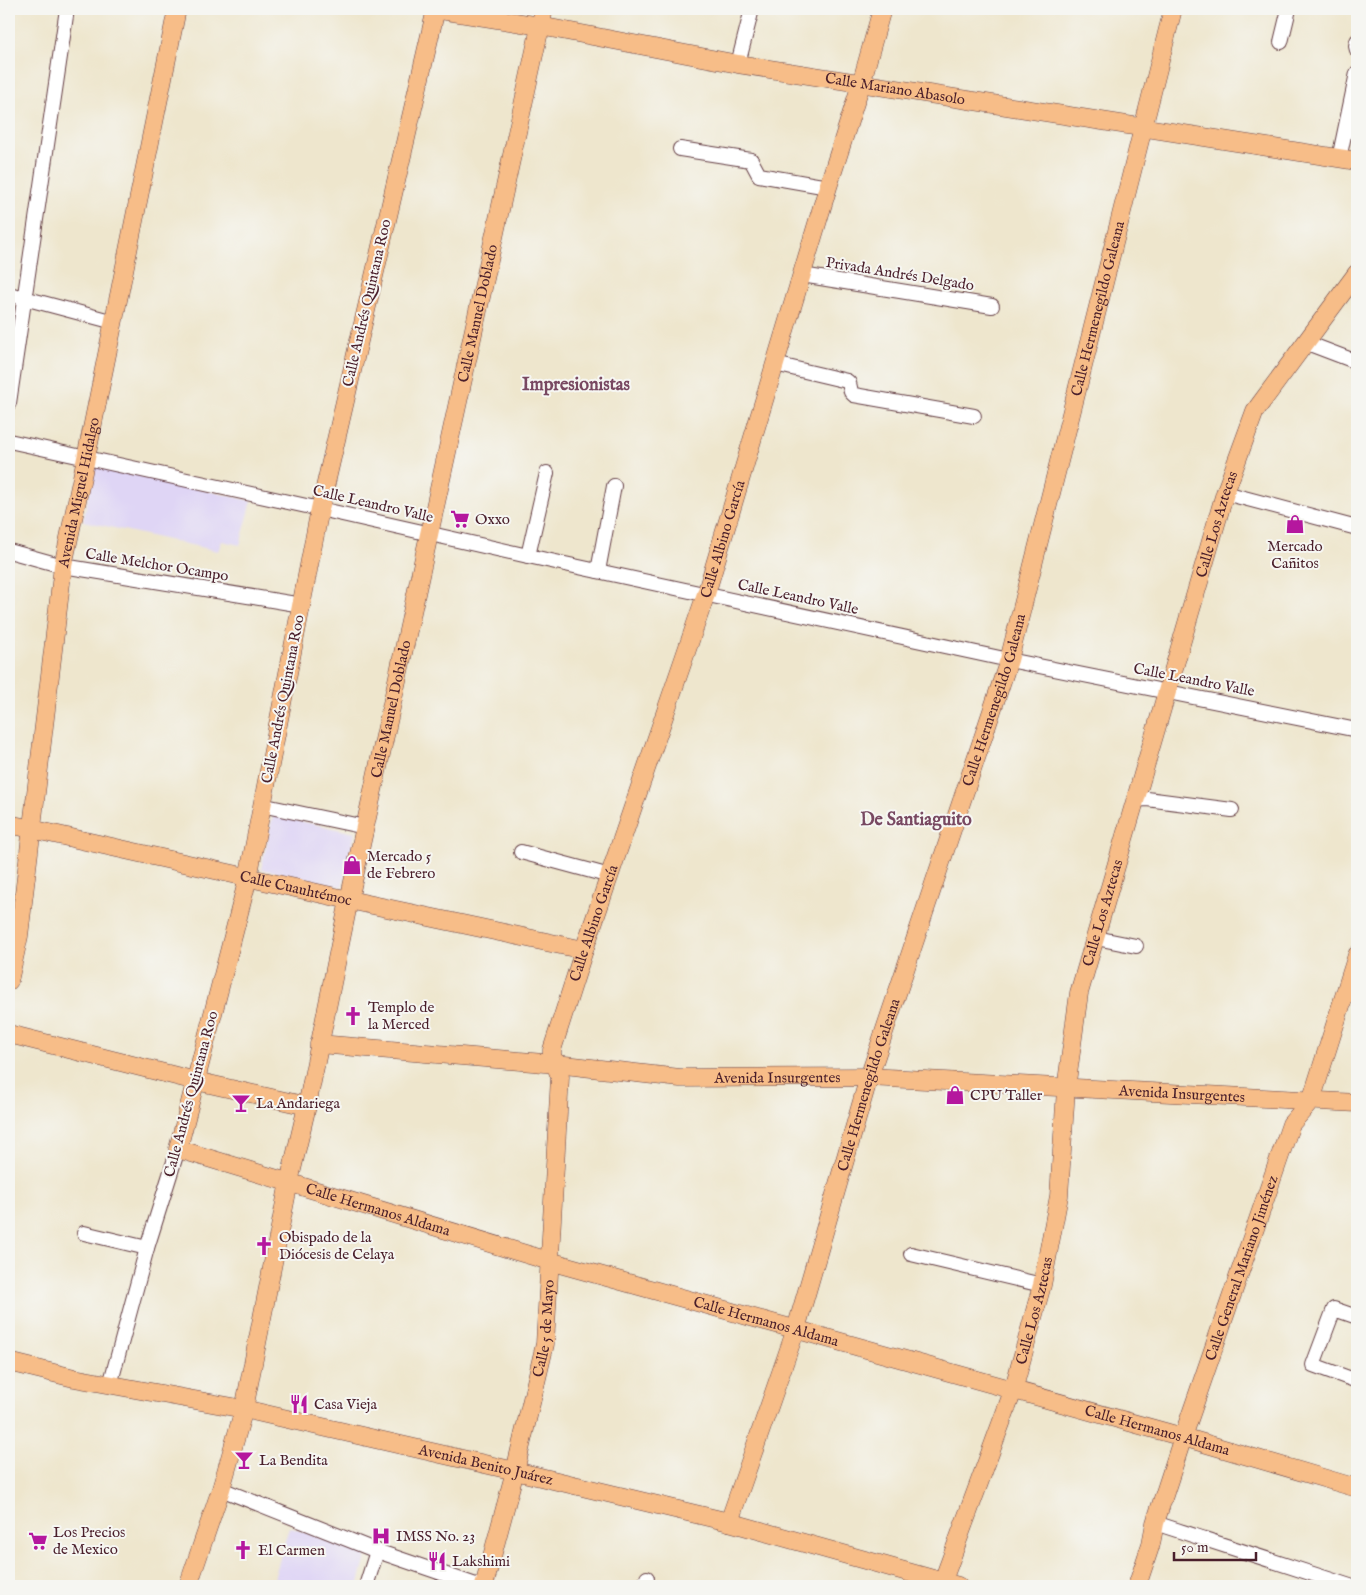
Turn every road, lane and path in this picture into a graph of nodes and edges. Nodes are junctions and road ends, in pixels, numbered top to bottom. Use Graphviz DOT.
graph roads {
  1 [pos="67,9"];
  2 [pos="177,9"];
  3 [pos="435,9"];
  4 [pos="544,9"];
  5 [pos="752,9"];
  6 [pos="882,9"];
  7 [pos="1173,9"];
  8 [pos="1289,9"];
  9 [pos="540,26"];
  10 [pos="1357,40"];
  11 [pos="1281,42"];
  12 [pos="1357,50"];
  13 [pos="738,64"];
  14 [pos="1357,73"];
  15 [pos="861,84"];
  16 [pos="1143,128"];
  17 [pos="680,149"];
  18 [pos="1340,159"];
  19 [pos="1357,161"];
  20 [pos="828,188"];
  21 [pos="1357,273"];
  22 [pos="802,274"];
  23 [pos="9,294"];
  24 [pos="24,298"];
  25 [pos="992,306"];
  26 [pos="114,322"];
  27 [pos="1307,343"];
  28 [pos="1357,362"];
  29 [pos="775,364"];
  30 [pos="9,403"];
  31 [pos="974,416"];
  32 [pos="9,441"];
  33 [pos="86,458"];
  34 [pos="547,473"];
  35 [pos="614,486"];
  36 [pos="1224,493"];
  37 [pos="320,508"];
  38 [pos="1357,528"];
  39 [pos="430,533"];
  40 [pos="9,551"];
  41 [pos="528,556"];
  42 [pos="63,566"];
  43 [pos="598,571"];
  44 [pos="706,594"];
  45 [pos="302,605"];
  46 [pos="1009,660"];
  47 [pos="1168,691"];
  48 [pos="1357,730"];
  49 [pos="1136,800"];
  50 [pos="261,805"];
  51 [pos="1232,810"];
  52 [pos="9,824"];
  53 [pos="365,827"];
  54 [pos="32,830"];
  55 [pos="521,852"];
  56 [pos="610,876"];
  57 [pos="248,878"];
  58 [pos="349,900"];
  59 [pos="1096,938"];
  60 [pos="1136,946"];
  61 [pos="584,950"];
  62 [pos="1357,955"];
  63 [pos="9,981"];
  64 [pos="9,1034"];
  65 [pos="319,1044"];
  66 [pos="556,1064"];
  67 [pos="869,1077"];
  68 [pos="196,1081"];
  69 [pos="1066,1089"];
  70 [pos="1311,1100"];
  71 [pos="1357,1103"];
  72 [pos="307,1106"];
  73 [pos="178,1149"];
  74 [pos="289,1182"];
  75 [pos="84,1234"];
  76 [pos="147,1248"];
  77 [pos="911,1254"];
  78 [pos="549,1261"];
  79 [pos="1042,1285"];
  80 [pos="1357,1317"];
  81 [pos="796,1329"];
  82 [pos="9,1362"];
  83 [pos="1357,1381"];
  84 [pos="110,1385"];
  85 [pos="1013,1391"];
  86 [pos="244,1409"];
  87 [pos="1183,1437"];
  88 [pos="515,1471"];
  89 [pos="1357,1488"];
  90 [pos="221,1489"];
  91 [pos="729,1522"];
  92 [pos="1156,1523"];
  93 [pos="377,1551"];
  94 [pos="947,1585"];
  95 [pos="1344,1585"];
  96 [pos="188,1586"];
  97 [pos="366,1586"];
  98 [pos="480,1586"];
  99 [pos="484,1586"];
  100 [pos="1136,1586"];
  1 -- 24 [label="street"];
  2 -- 26 [label="main road, Avenida Miguel Hidalgo"];
  3 -- 9 [label="main road, Calle Mariano Abasolo"];
  3 -- 37 [label="main road, Calle Andrés Quintana Roo"];
  4 -- 9 [label="main road, Calle Manuel Doblado"];
  5 -- 13 [label="street"];
  6 -- 15 [label="main road, Calle Albino García"];
  7 -- 16 [label="main road, Calle Hermenegildo Galeana"];
  8 -- 11 [label="street"];
  9 -- 13 [label="main road, Calle Mariano Abasolo"];
  9 -- 39 [label="main road, Calle Manuel Doblado"];
  10 -- 12 [label="street"];
  13 -- 15 [label="main road, Calle Mariano Abasolo"];
  14 -- 18 [label="street"];
  15 -- 16 [label="main road, Calle Mariano Abasolo"];
  15 -- 20 [label="main road, Calle Albino García"];
  16 -- 18 [label="main road, Calle Mariano Abasolo"];
  16 -- 46 [label="main road, Calle Hermenegildo Galeana"];
  17 -- 20 [label="street"];
  18 -- 19 [label="main road, Calle Mariano Abasolo"];
  20 -- 22 [label="main road, Calle Albino García"];
  21 -- 27 [label="main road, Calle Los Aztecas"];
  22 -- 25 [label="street, Privada Andrés Delgado"];
  22 -- 29 [label="main road, Calle Albino García"];
  23 -- 24 [label="street"];
  24 -- 26 [label="street"];
  24 -- 30 [label="street"];
  26 -- 33 [label="main road, Avenida Miguel Hidalgo"];
  27 -- 28 [label="street"];
  27 -- 36 [label="main road, Calle Los Aztecas"];
  29 -- 31 [label="street"];
  29 -- 44 [label="main road, Calle Albino García"];
  32 -- 33 [label="street, Calle Leandro Valle"];
  33 -- 37 [label="street, Calle Leandro Valle"];
  33 -- 42 [label="main road, Avenida Miguel Hidalgo"];
  34 -- 41 [label="street"];
  35 -- 43 [label="street"];
  36 -- 38 [label="street"];
  36 -- 47 [label="main road, Calle Los Aztecas"];
  37 -- 39 [label="street, Calle Leandro Valle"];
  37 -- 45 [label="main road, Calle Andrés Quintana Roo"];
  39 -- 41 [label="street, Calle Leandro Valle"];
  39 -- 53 [label="main road, Calle Manuel Doblado"];
  40 -- 42 [label="street, Calle Melchor Ocampo"];
  41 -- 43 [label="street, Calle Leandro Valle"];
  42 -- 45 [label="street, Calle Melchor Ocampo"];
  42 -- 54 [label="main road, Avenida Miguel Hidalgo"];
  43 -- 44 [label="street, Calle Leandro Valle"];
  44 -- 46 [label="street, Calle Leandro Valle"];
  44 -- 56 [label="main road, Calle Albino García"];
  45 -- 50 [label="main road, Calle Andrés Quintana Roo"];
  46 -- 47 [label="street, Calle Leandro Valle"];
  46 -- 67 [label="main road, Calle Hermenegildo Galeana"];
  47 -- 48 [label="street, Calle Leandro Valle"];
  47 -- 49 [label="main road, Calle Los Aztecas"];
  49 -- 51 [label="street"];
  49 -- 59 [label="main road, Calle Los Aztecas"];
  50 -- 53 [label="street"];
  50 -- 57 [label="main road, Calle Andrés Quintana Roo"];
  52 -- 54 [label="main road, Calle Cuauhtémoc"];
  53 -- 58 [label="main road, Calle Manuel Doblado"];
  54 -- 57 [label="main road, Calle Cuauhtémoc"];
  54 -- 63 [label="main road, Avenida Miguel Hidalgo"];
  55 -- 56 [label="street"];
  56 -- 61 [label="main road, Calle Albino García"];
  57 -- 58 [label="main road, Calle Cuauhtémoc"];
  57 -- 68 [label="main road, Calle Andrés Quintana Roo"];
  58 -- 61 [label="main road, Calle Cuauhtémoc"];
  58 -- 65 [label="main road, Calle Manuel Doblado"];
  59 -- 60 [label="street"];
  59 -- 69 [label="main road, Calle Los Aztecas"];
  61 -- 66 [label="main road, Calle Albino García"];
  62 -- 70 [label="main road, Calle General Mariano Jiménez"];
  64 -- 68 [label="main road"];
  65 -- 66 [label="main road, Avenida Insurgentes"];
  65 -- 72 [label="main road, Calle Manuel Doblado"];
  66 -- 67 [label="main road, Avenida Insurgentes"];
  66 -- 78 [label="main road, Calle 5 de Mayo"];
  67 -- 69 [label="main road, Avenida Insurgentes"];
  67 -- 81 [label="main road, Calle Hermenegildo Galeana"];
  68 -- 72 [label="main road"];
  68 -- 73 [label="main road, Calle Andrés Quintana Roo"];
  69 -- 70 [label="main road, Avenida Insurgentes"];
  69 -- 79 [label="main road, Calle Los Aztecas"];
  70 -- 71 [label="main road, Avenida Insurgentes"];
  70 -- 87 [label="main road, Calle General Mariano Jiménez"];
  72 -- 74 [label="main road, Calle Manuel Doblado"];
  73 -- 74 [label="main road, Calle Hermanos Aldama"];
  73 -- 76 [label="street, Calle Andrés Quintana Roo"];
  74 -- 78 [label="main road, Calle Hermanos Aldama"];
  74 -- 86 [label="main road, Calle Manuel Doblado"];
  75 -- 76 [label="street"];
  76 -- 84 [label="street, Calle Andrés Quintana Roo"];
  77 -- 79 [label="street"];
  78 -- 81 [label="main road, Calle Hermanos Aldama"];
  78 -- 88 [label="main road, Calle 5 de Mayo"];
  79 -- 85 [label="main road, Calle Los Aztecas"];
  80 -- 83 [label="street"];
  81 -- 85 [label="main road, Calle Hermanos Aldama"];
  81 -- 91 [label="main road, Calle Hermenegildo Galeana"];
  82 -- 84 [label="main road, Avenida Benito Juárez"];
  84 -- 86 [label="main road, Avenida Benito Juárez"];
  85 -- 87 [label="main road, Calle Hermanos Aldama"];
  85 -- 94 [label="main road, Calle Los Aztecas"];
  86 -- 88 [label="main road, Avenida Benito Juárez"];
  86 -- 90 [label="main road, Calle Manuel Doblado"];
  87 -- 89 [label="main road, Calle Hermanos Aldama"];
  87 -- 92 [label="main road, Calle General Mariano Jiménez"];
  88 -- 91 [label="main road, Avenida Benito Juárez"];
  88 -- 99 [label="main road, Calle 5 de Mayo"];
  90 -- 93 [label="street"];
  90 -- 96 [label="main road, Calle Manuel Doblado"];
  91 -- 94 [label="main road, Avenida Benito Juárez"];
  92 -- 95 [label="street"];
  92 -- 100 [label="main road, Calle General Mariano Jiménez"];
  93 -- 97 [label="street"];
  93 -- 98 [label="street"];
}
